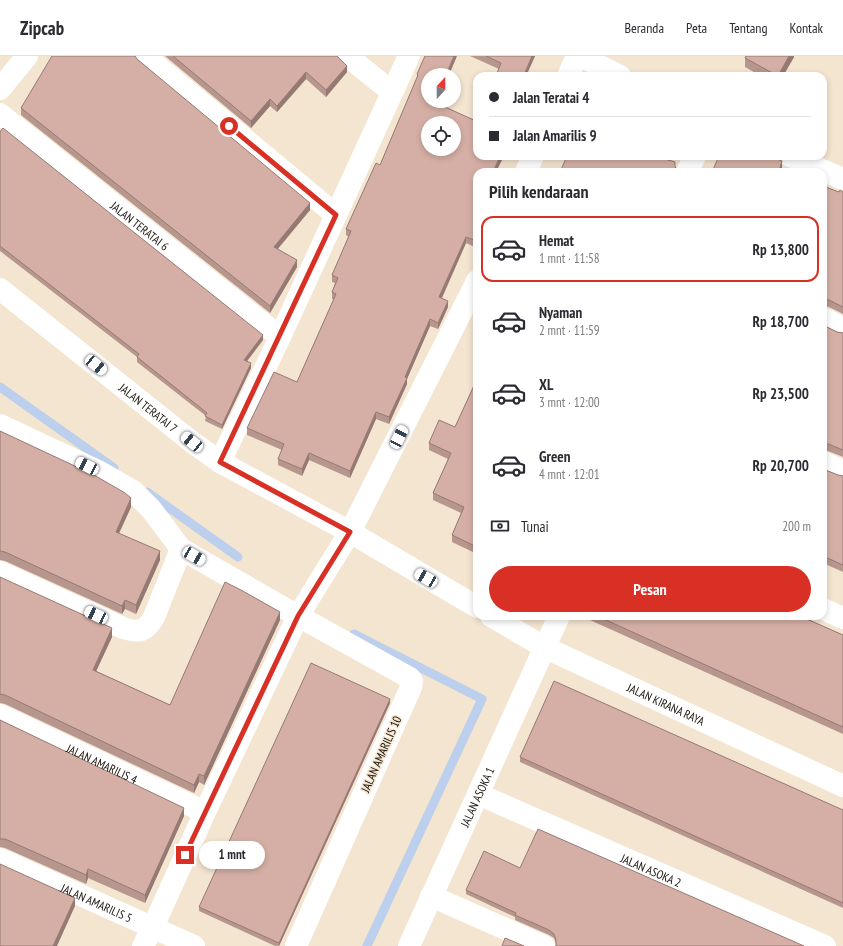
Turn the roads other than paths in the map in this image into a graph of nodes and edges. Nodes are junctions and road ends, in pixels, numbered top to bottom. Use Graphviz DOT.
graph roads {
  1 [pos="27,56"];
  2 [pos="146,56"];
  3 [pos="347,56"];
  4 [pos="409,56"];
  5 [pos="577,56"];
  6 [pos="580,56"];
  7 [pos="570,72"];
  8 [pos="612,72"];
  9 [pos="0,89"];
  10 [pos="392,92"];
  11 [pos="0,114"];
  12 [pos="799,160"];
  13 [pos="818,168"];
  14 [pos="827,172"];
  15 [pos="843,179"];
  16 [pos="336,215"];
  17 [pos="0,288"];
  18 [pos="473,289"];
  19 [pos="827,320"];
  20 [pos="843,328"];
  21 [pos="280,337"];
  22 [pos="0,425"];
  23 [pos="220,462"];
  24 [pos="827,464"];
  25 [pos="843,472"];
  26 [pos="350,532"];
  27 [pos="181,549"];
  28 [pos="0,572"];
  29 [pos="473,605"];
  30 [pos="827,611"];
  31 [pos="298,616"];
  32 [pos="843,618"];
  33 [pos="499,620"];
  34 [pos="557,620"];
  35 [pos="544,647"];
  36 [pos="0,715"];
  37 [pos="843,786"];
  38 [pos="478,794"];
  39 [pos="205,812"];
  40 [pos="0,859"];
  41 [pos="431,896"];
  42 [pos="153,927"];
  43 [pos="143,946"];
  44 [pos="194,946"];
  45 [pos="296,946"];
  46 [pos="409,946"];
  47 [pos="544,946"];
  48 [pos="825,946"];
  1 -- 9 [label="street"];
  2 -- 16 [label="street"];
  3 -- 10 [label="street"];
  4 -- 10 [label="street"];
  5 -- 7 [label="street"];
  6 -- 8 [label="street"];
  10 -- 16 [label="street"];
  11 -- 21 [label="street, JALAN TERATAI 6"];
  12 -- 13 [label="street"];
  14 -- 15 [label="street"];
  16 -- 21 [label="street"];
  17 -- 23 [label="street, JALAN TERATAI 7"];
  18 -- 26 [label="street"];
  19 -- 20 [label="street"];
  21 -- 23 [label="street"];
  22 -- 27 [label="street"];
  23 -- 26 [label="street, JALAN TERATAI 7"];
  24 -- 25 [label="street"];
  26 -- 29 [label="street"];
  26 -- 31 [label="street"];
  27 -- 28 [label="street"];
  27 -- 31 [label="street"];
  30 -- 32 [label="street"];
  31 -- 39 [label="street"];
  31 -- 45 [label="street, JALAN AMARILIS 10"];
  33 -- 35 [label="street, JALAN KIRANA RAYA"];
  34 -- 35 [label="street, JALAN ASOKA 1"];
  35 -- 37 [label="street, JALAN KIRANA RAYA"];
  35 -- 38 [label="street, JALAN ASOKA 1"];
  36 -- 39 [label="street, JALAN AMARILIS 4"];
  38 -- 41 [label="street, JALAN ASOKA 1"];
  38 -- 48 [label="street, JALAN ASOKA 2"];
  39 -- 42 [label="street"];
  40 -- 42 [label="street, JALAN AMARILIS 5"];
  41 -- 46 [label="street, JALAN ASOKA 1"];
  41 -- 47 [label="street"];
  42 -- 43 [label="street"];
  42 -- 44 [label="street, JALAN AMARILIS 5"];
}
